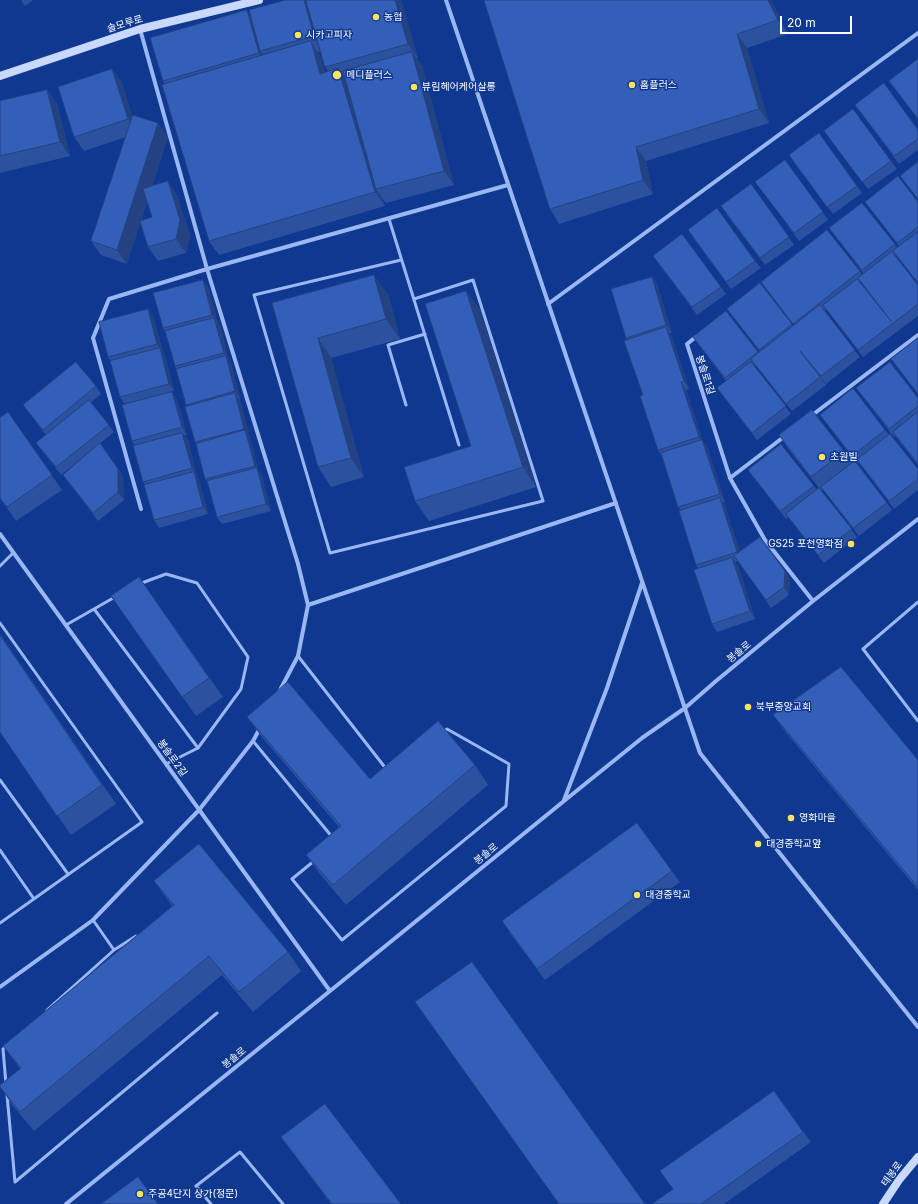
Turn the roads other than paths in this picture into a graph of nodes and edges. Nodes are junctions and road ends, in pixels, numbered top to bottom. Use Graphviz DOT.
graph roads {
  1 [pos="259,0"];
  2 [pos="446,0"];
  3 [pos="140,29"];
  4 [pos="918,33"];
  5 [pos="0,76"];
  6 [pos="508,185"];
  7 [pos="389,219"];
  8 [pos="401,260"];
  9 [pos="207,269"];
  10 [pos="414,299"];
  11 [pos="548,304"];
  12 [pos="425,334"];
  13 [pos="700,334"];
  14 [pos="918,335"];
  15 [pos="406,405"];
  16 [pos="805,421"];
  17 [pos="786,435"];
  18 [pos="459,445"];
  19 [pos="730,478"];
  20 [pos="616,503"];
  21 [pos="141,508"];
  22 [pos="918,519"];
  23 [pos="0,534"];
  24 [pos="13,553"];
  25 [pos="0,566"];
  26 [pos="642,582"];
  27 [pos="133,586"];
  28 [pos="120,594"];
  29 [pos="813,601"];
  30 [pos="918,602"];
  31 [pos="308,605"];
  32 [pos="94,609"];
  33 [pos="0,623"];
  34 [pos="66,625"];
  35 [pos="298,656"];
  36 [pos="277,695"];
  37 [pos="685,708"];
  38 [pos="263,721"];
  39 [pos="918,721"];
  40 [pos="441,734"];
  41 [pos="253,741"];
  42 [pos="198,748"];
  43 [pos="166,764"];
  44 [pos="389,773"];
  45 [pos="0,780"];
  46 [pos="564,801"];
  47 [pos="199,810"];
  48 [pos="337,843"];
  49 [pos="0,850"];
  50 [pos="320,857"];
  51 [pos="68,874"];
  52 [pos="34,899"];
  53 [pos="93,920"];
  54 [pos="0,923"];
  55 [pos="141,933"];
  56 [pos="114,950"];
  57 [pos="0,987"];
  58 [pos="330,991"];
  59 [pos="44,1012"];
  60 [pos="217,1013"];
  61 [pos="918,1027"];
  62 [pos="9,1044"];
  63 [pos="918,1157"];
  64 [pos="66,1204"];
  65 [pos="211,1204"];
  66 [pos="283,1204"];
  67 [pos="884,1204"];
  1 -- 3 [label="main road, 솔모루로"];
  2 -- 6 [label="street"];
  3 -- 5 [label="main road, 솔모루로"];
  3 -- 9 [label="street"];
  4 -- 11 [label="street"];
  6 -- 7 [label="street"];
  6 -- 11 [label="street"];
  7 -- 8 [label="lane"];
  7 -- 9 [label="street"];
  8 -- 10 [label="lane"];
  8 -- 10 [label="lane"];
  9 -- 21 [label="street"];
  9 -- 31 [label="street"];
  10 -- 12 [label="lane"];
  11 -- 20 [label="street"];
  12 -- 15 [label="lane"];
  12 -- 18 [label="lane"];
  13 -- 19 [label="street, 봉솔로1길"];
  14 -- 16 [label="street"];
  17 -- 19 [label="street"];
  19 -- 29 [label="street, 봉솔로1길"];
  20 -- 26 [label="street"];
  20 -- 31 [label="street"];
  22 -- 29 [label="street, 봉솔로"];
  23 -- 24 [label="street, 봉솔로2길"];
  24 -- 25 [label="lane"];
  24 -- 34 [label="street, 봉솔로2길"];
  26 -- 37 [label="street"];
  26 -- 46 [label="street"];
  27 -- 42 [label="lane"];
  28 -- 32 [label="lane"];
  29 -- 37 [label="street, 봉솔로"];
  30 -- 39 [label="lane"];
  31 -- 35 [label="street"];
  32 -- 34 [label="lane"];
  32 -- 42 [label="lane"];
  33 -- 51 [label="lane"];
  34 -- 43 [label="street, 봉솔로2길"];
  35 -- 36 [label="street"];
  35 -- 44 [label="lane"];
  37 -- 46 [label="street, 봉솔로"];
  37 -- 61 [label="street"];
  38 -- 41 [label="street"];
  40 -- 50 [label="lane"];
  41 -- 47 [label="street"];
  41 -- 48 [label="lane"];
  42 -- 43 [label="lane"];
  43 -- 47 [label="street, 봉솔로2길"];
  45 -- 51 [label="lane"];
  46 -- 58 [label="street, 봉솔로"];
  47 -- 53 [label="street"];
  47 -- 58 [label="street, 봉솔로2길"];
  49 -- 52 [label="lane"];
  51 -- 52 [label="lane"];
  52 -- 54 [label="lane"];
  53 -- 56 [label="lane"];
  53 -- 57 [label="street"];
  55 -- 56 [label="lane"];
  56 -- 59 [label="lane"];
  58 -- 64 [label="street, 봉솔로"];
  60 -- 62 [label="lane"];
  63 -- 67 [label="main road, 태봉로"];
  65 -- 66 [label="lane"];
}
